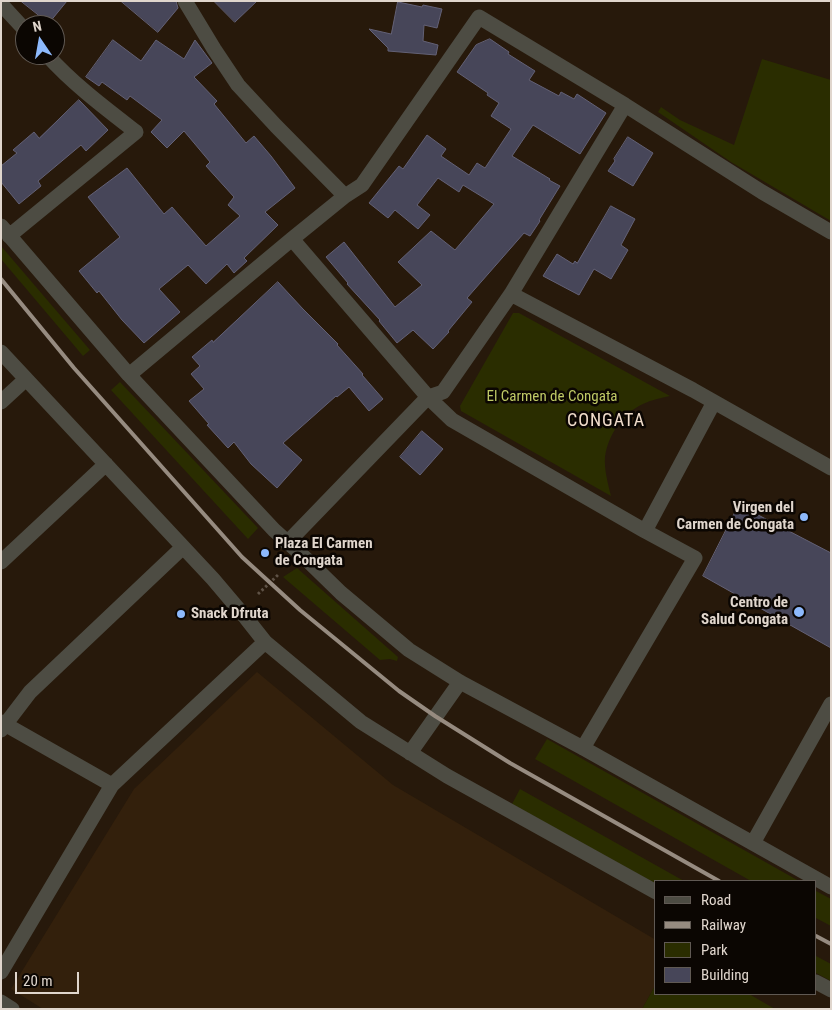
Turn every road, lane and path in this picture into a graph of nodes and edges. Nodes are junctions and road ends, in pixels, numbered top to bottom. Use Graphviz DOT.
graph roads {
  1 [pos="185,1"];
  2 [pos="1,4"];
  3 [pos="15,19"];
  4 [pos="56,65"];
  5 [pos="625,105"];
  6 [pos="345,196"];
  7 [pos="5,231"];
  8 [pos="831,232"];
  9 [pos="292,239"];
  10 [pos="511,294"];
  11 [pos="1,352"];
  12 [pos="129,375"];
  13 [pos="26,379"];
  14 [pos="428,397"];
  15 [pos="1,402"];
  16 [pos="714,402"];
  17 [pos="106,464"];
  18 [pos="831,468"];
  19 [pos="645,531"];
  20 [pos="287,543"];
  21 [pos="183,547"];
  22 [pos="1,562"];
  23 [pos="279,574"];
  24 [pos="258,594"];
  25 [pos="265,642"];
  26 [pos="460,682"];
  27 [pos="831,704"];
  28 [pos="3,725"];
  29 [pos="583,748"];
  30 [pos="410,754"];
  31 [pos="112,785"];
  32 [pos="753,843"];
  33 [pos="831,887"];
  34 [pos="654,891"];
  35 [pos="1,972"];
  36 [pos="817,983"];
  37 [pos="831,990"];
  38 [pos="1,1002"];
  39 [pos="12,1009"];
  1 -- 6 [label="street"];
  2 -- 3 [label="street"];
  4 -- 7 [label="street"];
  5 -- 6 [label="street"];
  5 -- 8 [label="street"];
  5 -- 10 [label="street"];
  6 -- 9 [label="street"];
  7 -- 12 [label="street"];
  9 -- 12 [label="street"];
  9 -- 14 [label="street"];
  10 -- 14 [label="street"];
  10 -- 16 [label="street"];
  11 -- 13 [label="street"];
  12 -- 20 [label="street"];
  13 -- 15 [label="street"];
  13 -- 17 [label="street"];
  14 -- 19 [label="street"];
  14 -- 20 [label="street"];
  16 -- 18 [label="street"];
  16 -- 19 [label="street"];
  17 -- 21 [label="street"];
  17 -- 22 [label="street"];
  19 -- 29 [label="street"];
  20 -- 26 [label="street"];
  21 -- 25 [label="street"];
  21 -- 28 [label="street"];
  23 -- 24 [label="path"];
  25 -- 30 [label="street"];
  25 -- 31 [label="street"];
  26 -- 29 [label="street"];
  26 -- 30 [label="street"];
  27 -- 32 [label="street"];
  28 -- 31 [label="street"];
  29 -- 32 [label="street"];
  30 -- 34 [label="street"];
  31 -- 35 [label="street"];
  32 -- 33 [label="street"];
  36 -- 37 [label="street"];
  38 -- 39 [label="street"];
}
